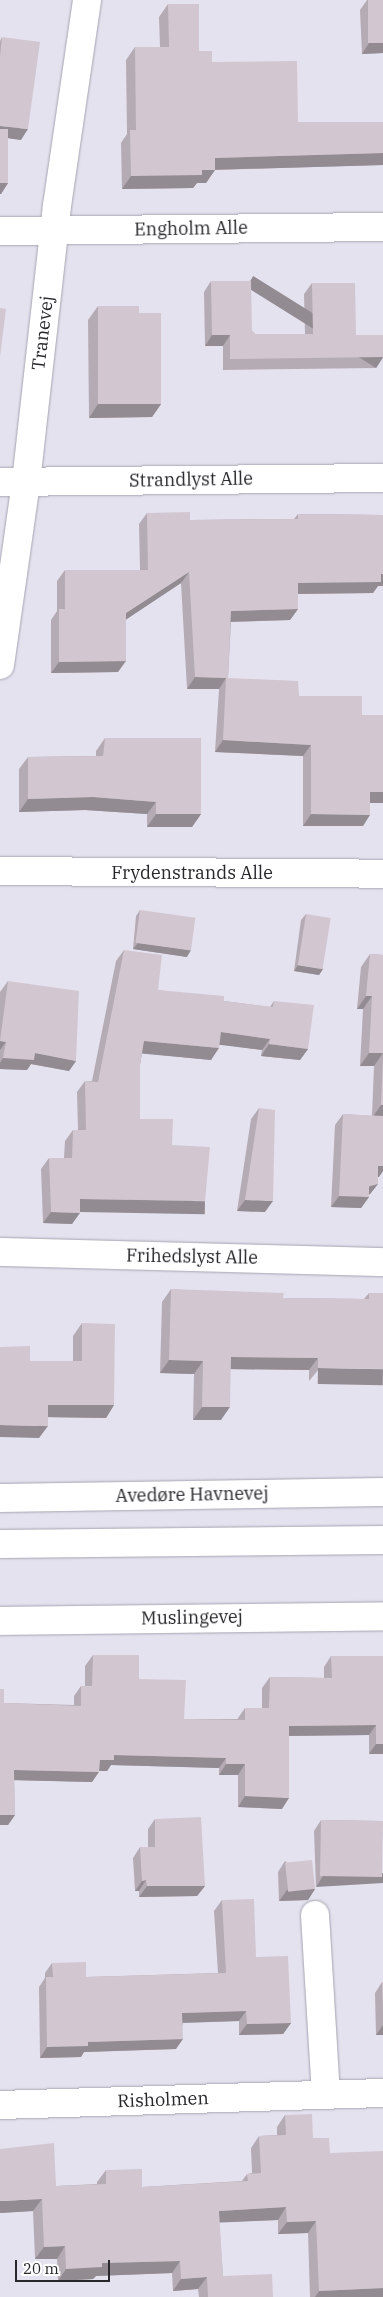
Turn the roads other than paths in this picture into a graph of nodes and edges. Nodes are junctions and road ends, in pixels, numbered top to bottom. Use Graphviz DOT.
graph roads {
  1 [pos="87,0"];
  2 [pos="383,227"];
  3 [pos="55,230"];
  4 [pos="0,231"];
  5 [pos="383,478"];
  6 [pos="13,482"];
  7 [pos="0,665"];
  8 [pos="0,871"];
  9 [pos="383,874"];
  10 [pos="0,1252"];
  11 [pos="383,1262"];
  12 [pos="383,1492"];
  13 [pos="0,1498"];
  14 [pos="383,1540"];
  15 [pos="0,1544"];
  16 [pos="383,1616"];
  17 [pos="0,1621"];
  18 [pos="315,1915"];
  19 [pos="383,2093"];
  20 [pos="326,2095"];
  21 [pos="0,2105"];
  1 -- 3 [label="street, Tranevej"];
  2 -- 3 [label="street, Engholm Alle"];
  3 -- 4 [label="street, Engholm Alle"];
  3 -- 6 [label="street, Tranevej"];
  5 -- 6 [label="street, Strandlyst Alle"];
  6 -- 7 [label="street, Tranevej"];
  8 -- 9 [label="street, Frydenstrands Alle"];
  10 -- 11 [label="street, Frihedslyst Alle"];
  12 -- 13 [label="street, Avedøre Havnevej"];
  14 -- 15 [label="street"];
  16 -- 17 [label="street, Muslingevej"];
  18 -- 20 [label="street"];
  19 -- 20 [label="street, Risholmen"];
  20 -- 21 [label="street, Risholmen"];
}
